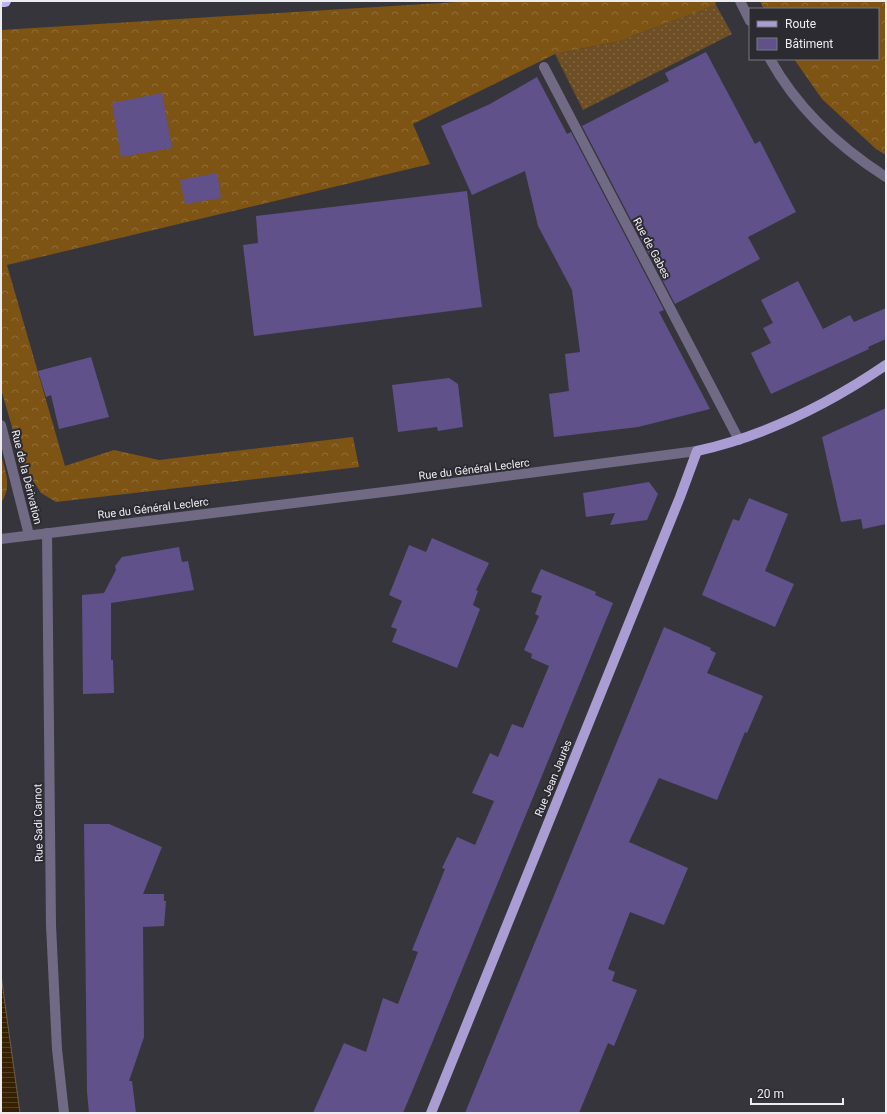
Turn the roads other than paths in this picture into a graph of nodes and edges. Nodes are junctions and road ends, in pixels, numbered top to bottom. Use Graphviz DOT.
graph roads {
  1 [pos="1,1"];
  2 [pos="4,1"];
  3 [pos="740,1"];
  4 [pos="749,19"];
  5 [pos="771,60"];
  6 [pos="544,67"];
  7 [pos="886,177"];
  8 [pos="886,365"];
  9 [pos="1,425"];
  10 [pos="739,440"];
  11 [pos="696,451"];
  12 [pos="47,533"];
  13 [pos="29,535"];
  14 [pos="1,539"];
  15 [pos="64,1113"];
  16 [pos="431,1113"];
  1 -- 2 [label="highway"];
  3 -- 4 [label="street"];
  5 -- 7 [label="street"];
  6 -- 10 [label="street, Rue de Gabes"];
  8 -- 10 [label="main road, Rue du Général Leclerc"];
  9 -- 13 [label="street, Rue de la Dérivation"];
  10 -- 11 [label="main road, Rue du Général Leclerc"];
  11 -- 12 [label="street, Rue du Général Leclerc"];
  11 -- 16 [label="main road, Rue Jean Jaurès"];
  12 -- 13 [label="street, Rue du Général Leclerc"];
  12 -- 15 [label="street, Rue Sadi Carnot"];
  13 -- 14 [label="street, Rue du Général Leclerc"];
}
